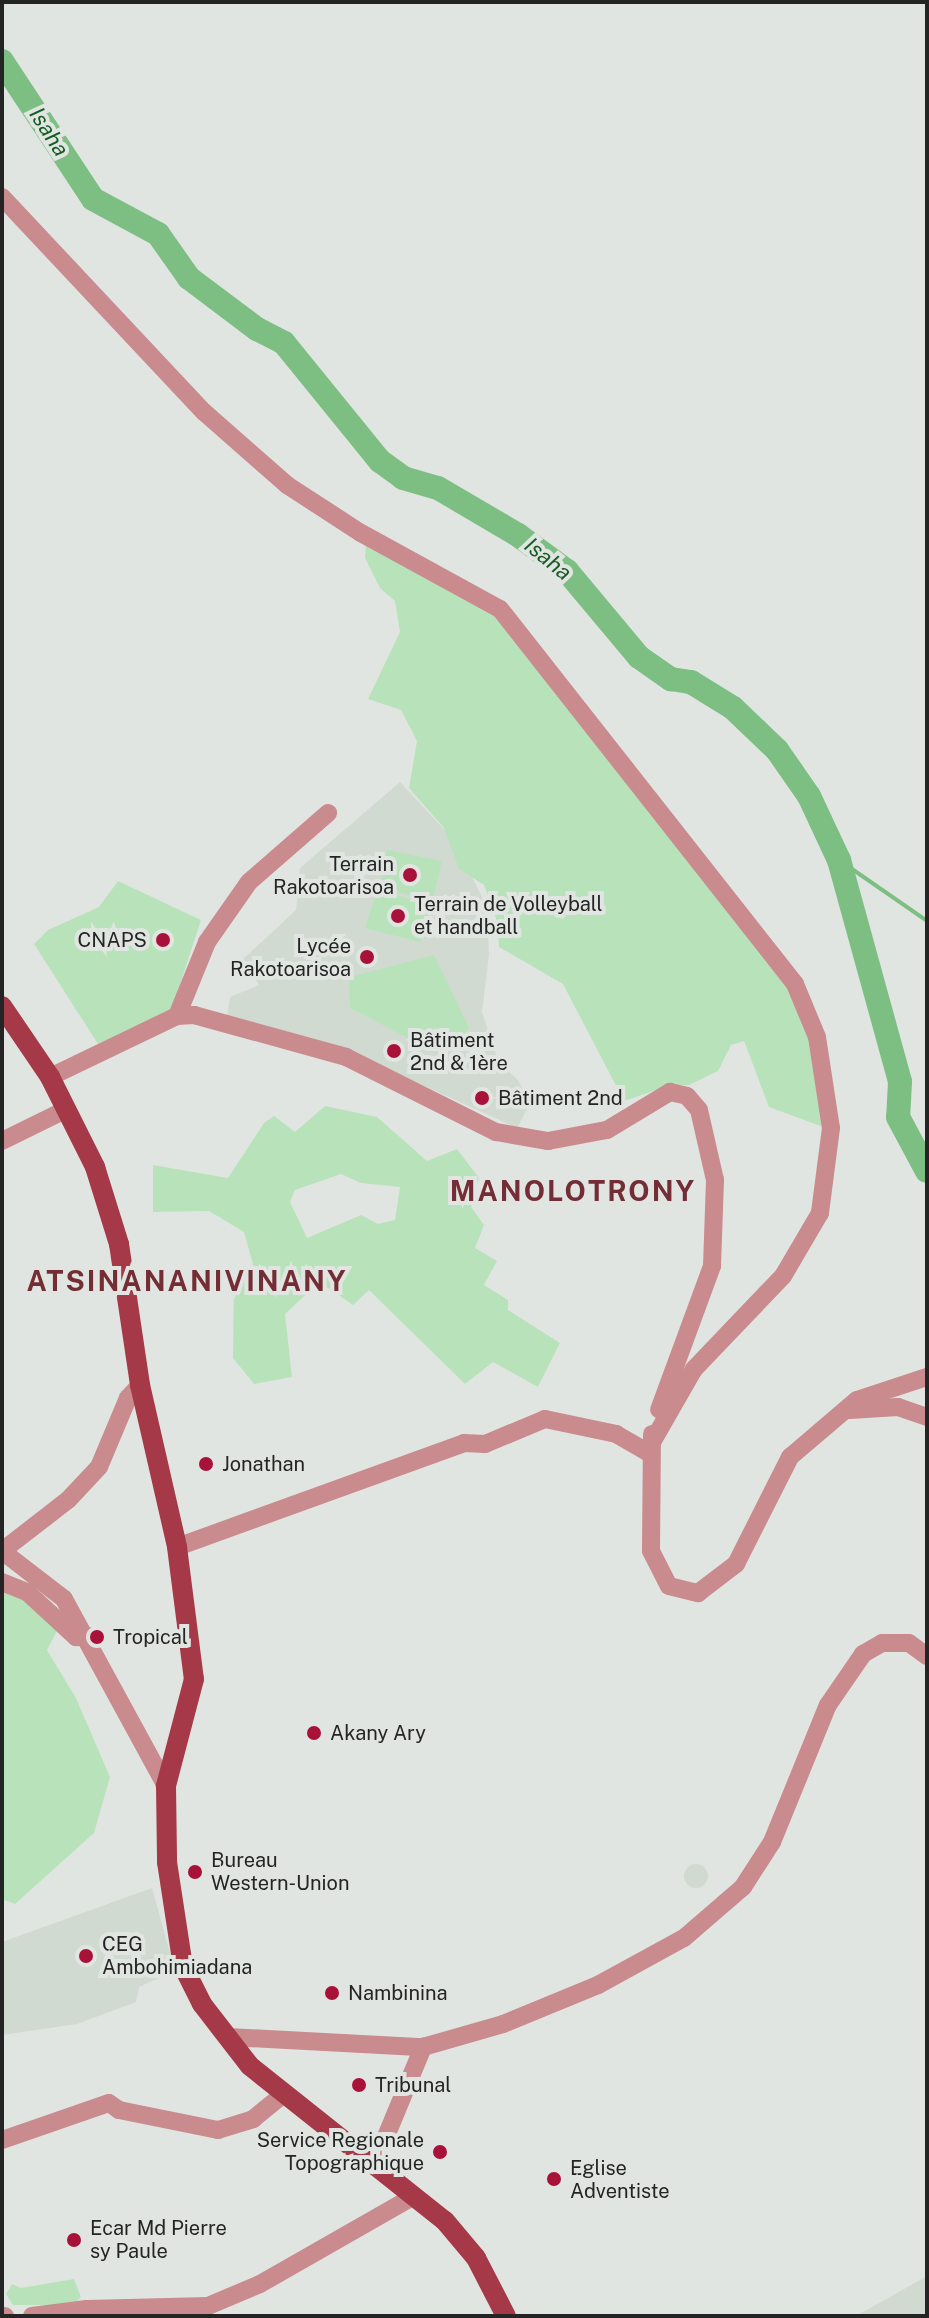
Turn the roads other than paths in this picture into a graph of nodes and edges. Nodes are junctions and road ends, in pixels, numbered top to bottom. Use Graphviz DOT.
graph roads {
  1 [pos="2,197"];
  2 [pos="328,813"];
  3 [pos="2,1006"];
  4 [pos="177,1016"];
  5 [pos="50,1077"];
  6 [pos="67,1109"];
  7 [pos="2,1141"];
  8 [pos="927,1377"];
  9 [pos="140,1385"];
  10 [pos="840,1413"];
  11 [pos="927,1417"];
  12 [pos="650,1449"];
  13 [pos="177,1547"];
  14 [pos="2,1551"];
  15 [pos="2,1582"];
  16 [pos="88,1636"];
  17 [pos="927,1656"];
  18 [pos="166,1786"];
  19 [pos="229,2037"];
  20 [pos="423,2047"];
  21 [pos="284,2094"];
  22 [pos="2,2140"];
  23 [pos="375,2163"];
  24 [pos="414,2196"];
  25 [pos="32,2316"];
  26 [pos="506,2316"];
  1 -- 12 [label="street"];
  2 -- 4 [label="street"];
  3 -- 5 [label="main road"];
  4 -- 5 [label="street"];
  4 -- 12 [label="street"];
  5 -- 6 [label="main road"];
  6 -- 7 [label="street"];
  6 -- 9 [label="main road"];
  8 -- 10 [label="street"];
  9 -- 13 [label="main road"];
  9 -- 14 [label="street"];
  10 -- 11 [label="street"];
  10 -- 12 [label="street"];
  12 -- 13 [label="street"];
  13 -- 18 [label="main road"];
  14 -- 16 [label="street"];
  15 -- 16 [label="street"];
  16 -- 18 [label="street"];
  17 -- 20 [label="street"];
  18 -- 19 [label="main road"];
  19 -- 20 [label="street"];
  19 -- 21 [label="main road"];
  20 -- 23 [label="street"];
  21 -- 22 [label="street"];
  21 -- 23 [label="main road"];
  23 -- 24 [label="main road"];
  24 -- 25 [label="street"];
  24 -- 26 [label="main road"];
}
